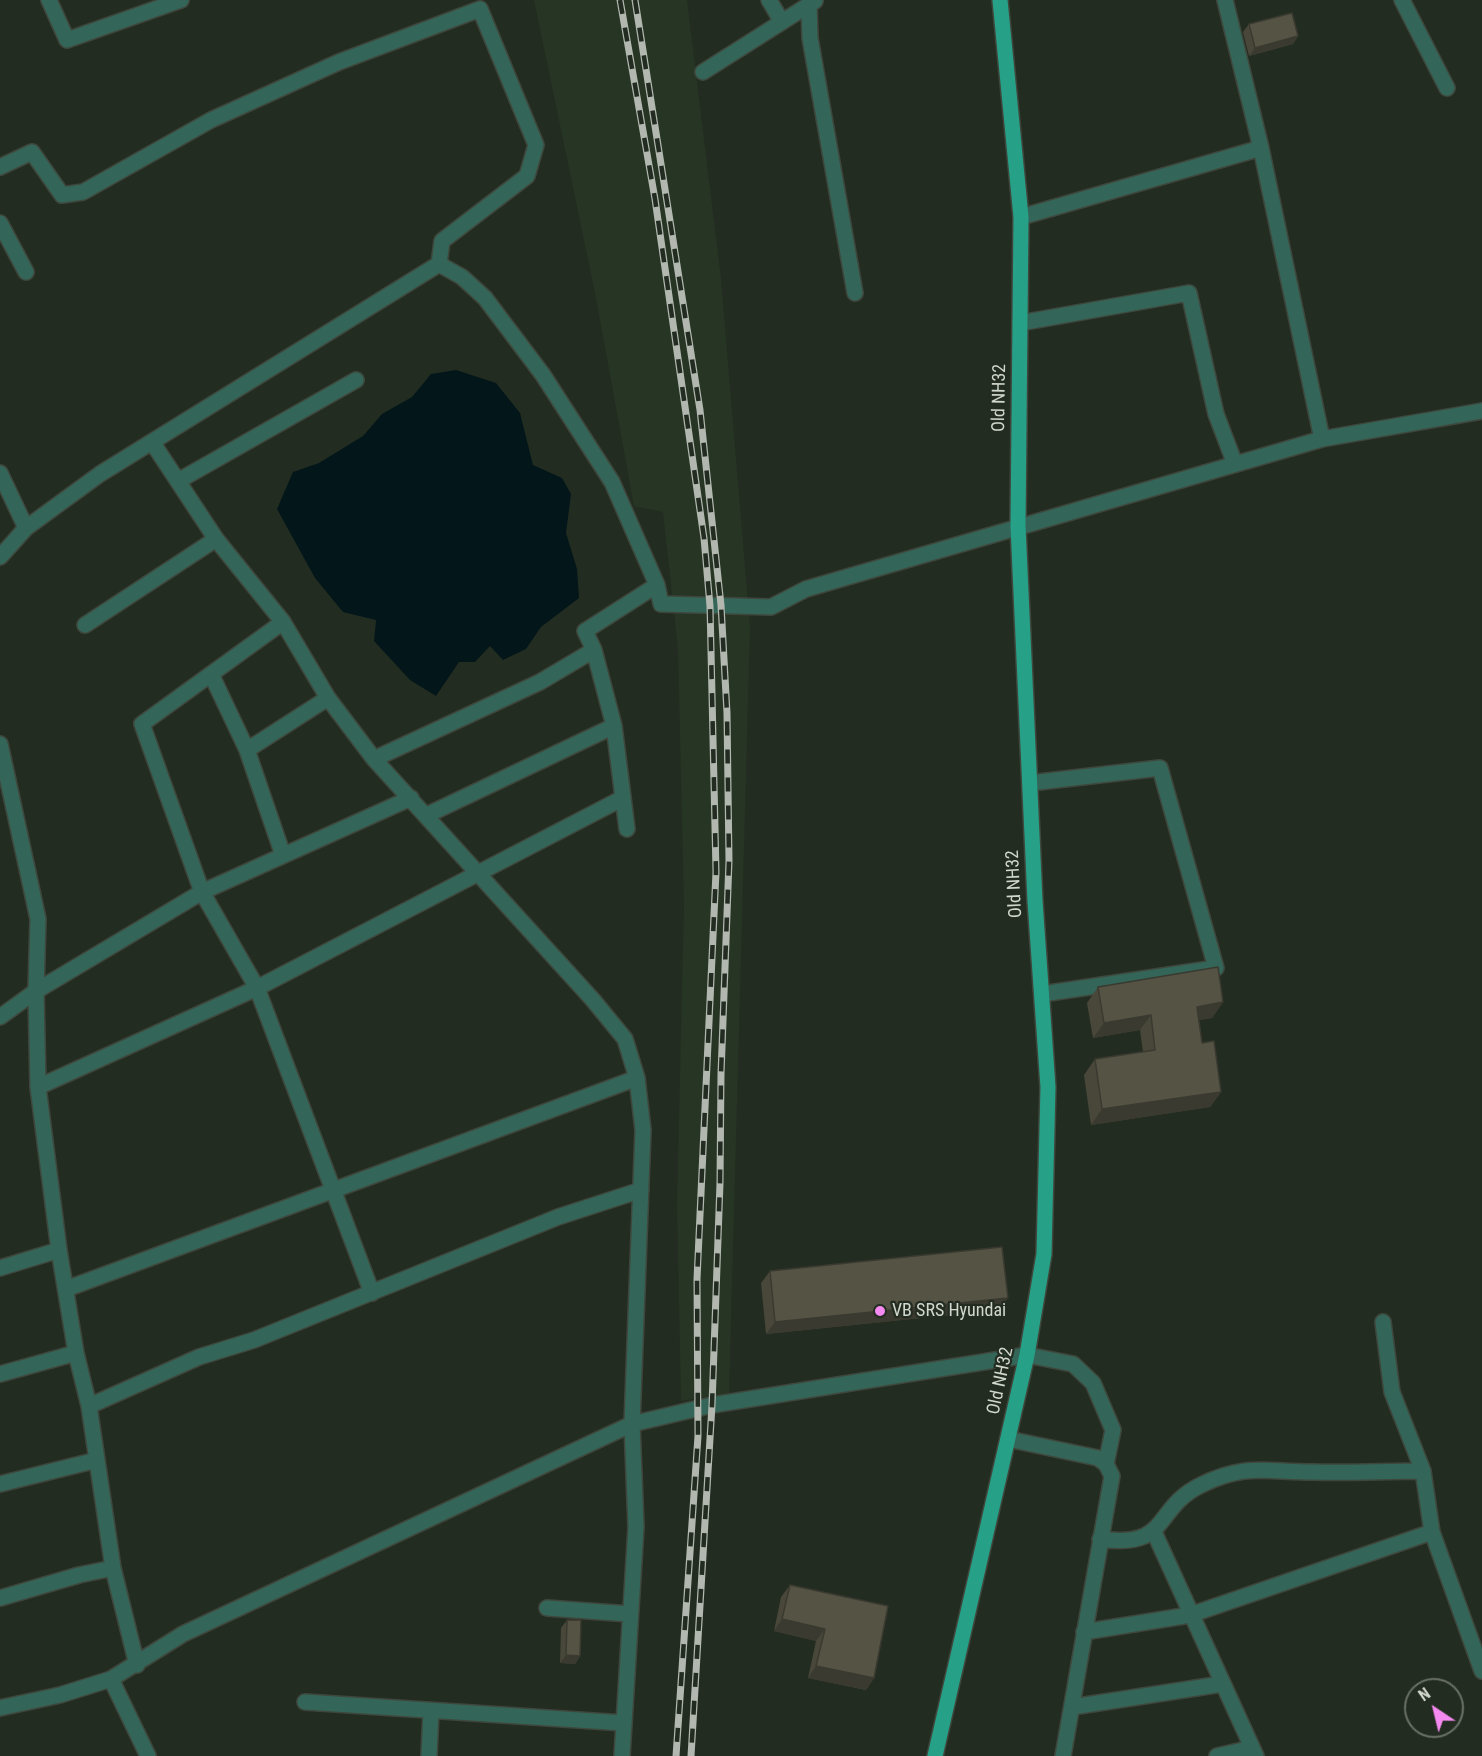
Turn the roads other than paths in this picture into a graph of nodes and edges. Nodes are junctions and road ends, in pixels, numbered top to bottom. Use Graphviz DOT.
graph roads {
  1 [pos="49,0"];
  2 [pos="181,0"];
  3 [pos="769,0"];
  4 [pos="1000,0"];
  5 [pos="1225,0"];
  6 [pos="1402,0"];
  7 [pos="813,2"];
  8 [pos="478,4"];
  9 [pos="147,5"];
  10 [pos="782,22"];
  11 [pos="703,72"];
  12 [pos="1447,88"];
  13 [pos="1261,148"];
  14 [pos="0,167"];
  15 [pos="1021,217"];
  16 [pos="0,223"];
  17 [pos="439,264"];
  18 [pos="26,272"];
  19 [pos="855,293"];
  20 [pos="1020,323"];
  21 [pos="356,380"];
  22 [pos="1482,411"];
  23 [pos="1322,439"];
  24 [pos="152,442"];
  25 [pos="1236,464"];
  26 [pos="0,473"];
  27 [pos="178,482"];
  28 [pos="1018,526"];
  29 [pos="26,528"];
  30 [pos="216,539"];
  31 [pos="0,557"];
  32 [pos="657,585"];
  33 [pos="282,622"];
  34 [pos="85,625"];
  35 [pos="594,650"];
  36 [pos="211,674"];
  37 [pos="328,698"];
  38 [pos="614,726"];
  39 [pos="0,744"];
  40 [pos="247,750"];
  41 [pos="374,759"];
  42 [pos="1030,783"];
  43 [pos="411,798"];
  44 [pos="623,798"];
  45 [pos="7,808"];
  46 [pos="427,815"];
  47 [pos="627,830"];
  48 [pos="283,855"];
  49 [pos="477,872"];
  50 [pos="202,892"];
  51 [pos="257,988"];
  52 [pos="36,991"];
  53 [pos="1042,994"];
  54 [pos="1,1013"];
  55 [pos="637,1078"];
  56 [pos="38,1087"];
  57 [pos="333,1191"];
  58 [pos="641,1191"];
  59 [pos="59,1250"];
  60 [pos="0,1268"];
  61 [pos="66,1289"];
  62 [pos="372,1293"];
  63 [pos="1383,1322"];
  64 [pos="76,1353"];
  65 [pos="1027,1355"];
  66 [pos="0,1374"];
  67 [pos="89,1406"];
  68 [pos="632,1424"];
  69 [pos="1008,1439"];
  70 [pos="97,1460"];
  71 [pos="1106,1464"];
  72 [pos="1423,1471"];
  73 [pos="0,1485"];
  74 [pos="1154,1532"];
  75 [pos="1432,1532"];
  76 [pos="1100,1539"];
  77 [pos="113,1568"];
  78 [pos="0,1598"];
  79 [pos="547,1608"];
  80 [pos="630,1614"];
  81 [pos="1190,1615"];
  82 [pos="1084,1632"];
  83 [pos="137,1665"];
  84 [pos="1482,1671"];
  85 [pos="111,1679"];
  86 [pos="1222,1684"];
  87 [pos="305,1702"];
  88 [pos="1072,1707"];
  89 [pos="0,1708"];
  90 [pos="431,1711"];
  91 [pos="624,1723"];
  92 [pos="1254,1752"];
  93 [pos="148,1756"];
  94 [pos="429,1756"];
  95 [pos="622,1756"];
  96 [pos="935,1756"];
  97 [pos="1063,1756"];
  98 [pos="1217,1756"];
  1 -- 9 [label="street"];
  2 -- 9 [label="street"];
  3 -- 10 [label="street"];
  4 -- 15 [label="main road, Old NH32"];
  5 -- 13 [label="street"];
  6 -- 12 [label="street"];
  7 -- 10 [label="street"];
  7 -- 19 [label="street"];
  8 -- 14 [label="street"];
  8 -- 17 [label="street"];
  10 -- 11 [label="street"];
  13 -- 15 [label="street"];
  13 -- 23 [label="street"];
  15 -- 20 [label="main road, Old NH32"];
  16 -- 18 [label="street"];
  17 -- 24 [label="street"];
  17 -- 32 [label="street"];
  20 -- 25 [label="street"];
  20 -- 28 [label="main road, Old NH32"];
  21 -- 27 [label="street"];
  22 -- 23 [label="street"];
  23 -- 25 [label="street"];
  24 -- 27 [label="street"];
  24 -- 29 [label="street"];
  25 -- 28 [label="street"];
  26 -- 29 [label="street"];
  27 -- 30 [label="street"];
  28 -- 32 [label="street"];
  28 -- 42 [label="main road, Old NH32"];
  29 -- 31 [label="street"];
  30 -- 33 [label="street"];
  30 -- 34 [label="street"];
  32 -- 35 [label="street"];
  33 -- 36 [label="street"];
  33 -- 37 [label="street"];
  35 -- 38 [label="street"];
  35 -- 41 [label="street"];
  36 -- 40 [label="street"];
  36 -- 50 [label="street"];
  37 -- 40 [label="street"];
  37 -- 41 [label="street"];
  38 -- 44 [label="street"];
  38 -- 46 [label="street"];
  39 -- 45 [label="street"];
  40 -- 48 [label="street"];
  41 -- 43 [label="street"];
  42 -- 53 [label="main road, Old NH32"];
  42 -- 53 [label="street"];
  43 -- 46 [label="street"];
  43 -- 48 [label="street"];
  44 -- 47 [label="street"];
  44 -- 49 [label="street"];
  45 -- 52 [label="street"];
  46 -- 49 [label="street"];
  48 -- 50 [label="street"];
  49 -- 51 [label="street"];
  49 -- 55 [label="street"];
  50 -- 51 [label="street"];
  50 -- 52 [label="street"];
  51 -- 56 [label="street"];
  51 -- 57 [label="street"];
  52 -- 54 [label="street"];
  52 -- 56 [label="street"];
  53 -- 65 [label="main road, Old NH32"];
  55 -- 57 [label="street"];
  55 -- 58 [label="street"];
  56 -- 59 [label="street"];
  57 -- 61 [label="street"];
  57 -- 62 [label="street"];
  58 -- 62 [label="street"];
  58 -- 68 [label="street"];
  59 -- 60 [label="street"];
  59 -- 61 [label="street"];
  61 -- 64 [label="street"];
  62 -- 67 [label="street"];
  63 -- 72 [label="street"];
  64 -- 66 [label="street"];
  64 -- 67 [label="street"];
  65 -- 68 [label="street"];
  65 -- 69 [label="main road, Old NH32"];
  65 -- 71 [label="street"];
  67 -- 70 [label="street"];
  68 -- 80 [label="street"];
  68 -- 83 [label="street"];
  69 -- 71 [label="street"];
  69 -- 96 [label="main road, Old NH32"];
  70 -- 73 [label="street"];
  70 -- 77 [label="street"];
  71 -- 76 [label="street"];
  72 -- 74 [label="street"];
  72 -- 75 [label="street"];
  74 -- 76 [label="street"];
  74 -- 81 [label="street"];
  75 -- 81 [label="street"];
  75 -- 84 [label="street"];
  76 -- 82 [label="street"];
  77 -- 78 [label="street"];
  77 -- 83 [label="street"];
  79 -- 80 [label="street"];
  80 -- 91 [label="street"];
  81 -- 82 [label="street"];
  81 -- 86 [label="street"];
  82 -- 88 [label="street"];
  83 -- 85 [label="street"];
  85 -- 89 [label="street"];
  85 -- 93 [label="street"];
  86 -- 88 [label="street"];
  86 -- 92 [label="street"];
  87 -- 90 [label="street"];
  88 -- 97 [label="street"];
  90 -- 91 [label="street"];
  90 -- 94 [label="street"];
  91 -- 95 [label="street"];
  92 -- 98 [label="street"];
}
